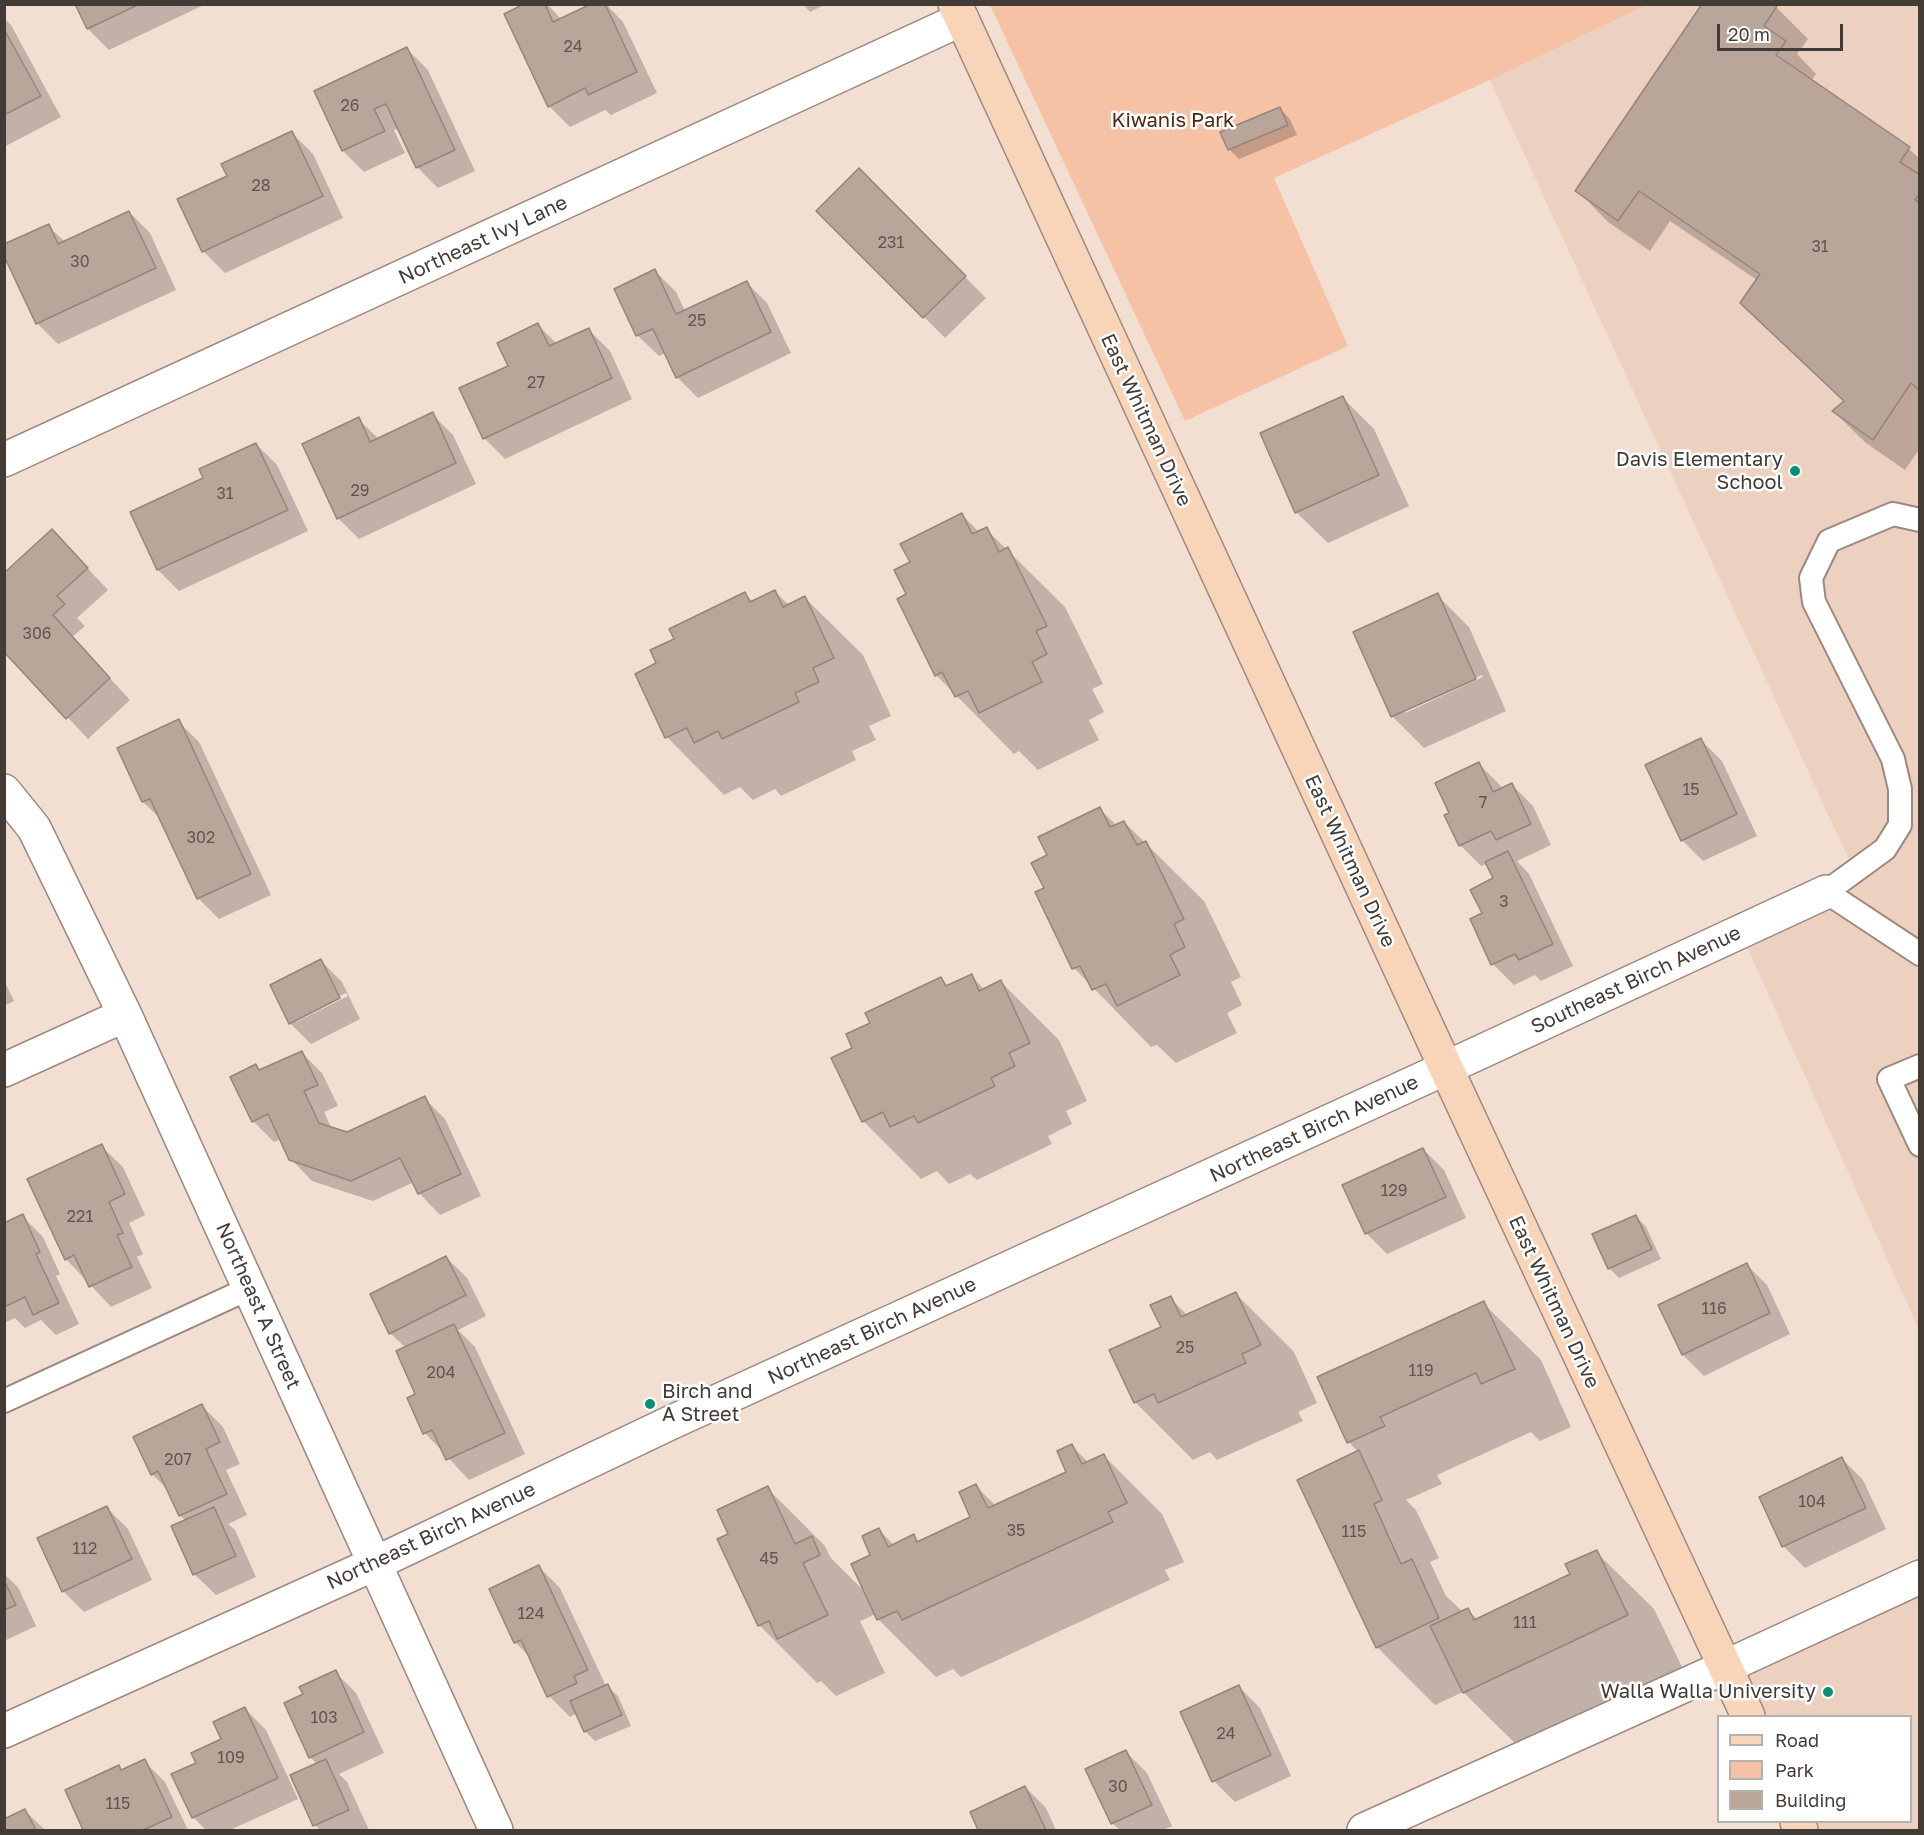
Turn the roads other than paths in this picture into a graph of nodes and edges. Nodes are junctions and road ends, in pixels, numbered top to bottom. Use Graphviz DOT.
graph roads {
  1 [pos="958,12"];
  2 [pos="4,460"];
  3 [pos="1920,520"];
  4 [pos="4,791"];
  5 [pos="1826,892"];
  6 [pos="1920,954"];
  7 [pos="125,1015"];
  8 [pos="1920,1066"];
  9 [pos="1446,1068"];
  10 [pos="4,1070"];
  11 [pos="1920,1146"];
  12 [pos="250,1288"];
  13 [pos="4,1401"];
  14 [pos="374,1564"];
  15 [pos="1920,1577"];
  16 [pos="1725,1667"];
  17 [pos="1748,1715"];
  18 [pos="4,1731"];
  19 [pos="496,1830"];
  20 [pos="1364,1830"];
  1 -- 2 [label="street, Northeast Ivy Lane"];
  1 -- 9 [label="main road, East Whitman Drive"];
  3 -- 5 [label="lane"];
  4 -- 7 [label="street, Northeast A Street"];
  5 -- 6 [label="lane"];
  5 -- 9 [label="street, Southeast Birch Avenue"];
  7 -- 10 [label="street"];
  7 -- 12 [label="street, Northeast A Street"];
  8 -- 11 [label="lane"];
  9 -- 14 [label="street, Northeast Birch Avenue"];
  9 -- 16 [label="main road, East Whitman Drive"];
  12 -- 13 [label="lane"];
  12 -- 14 [label="street, Northeast A Street"];
  14 -- 18 [label="street, Northeast Birch Avenue"];
  14 -- 19 [label="street, Northeast A Street"];
  15 -- 16 [label="street"];
  16 -- 17 [label="main road, East Whitman Drive"];
  16 -- 20 [label="street"];
}
